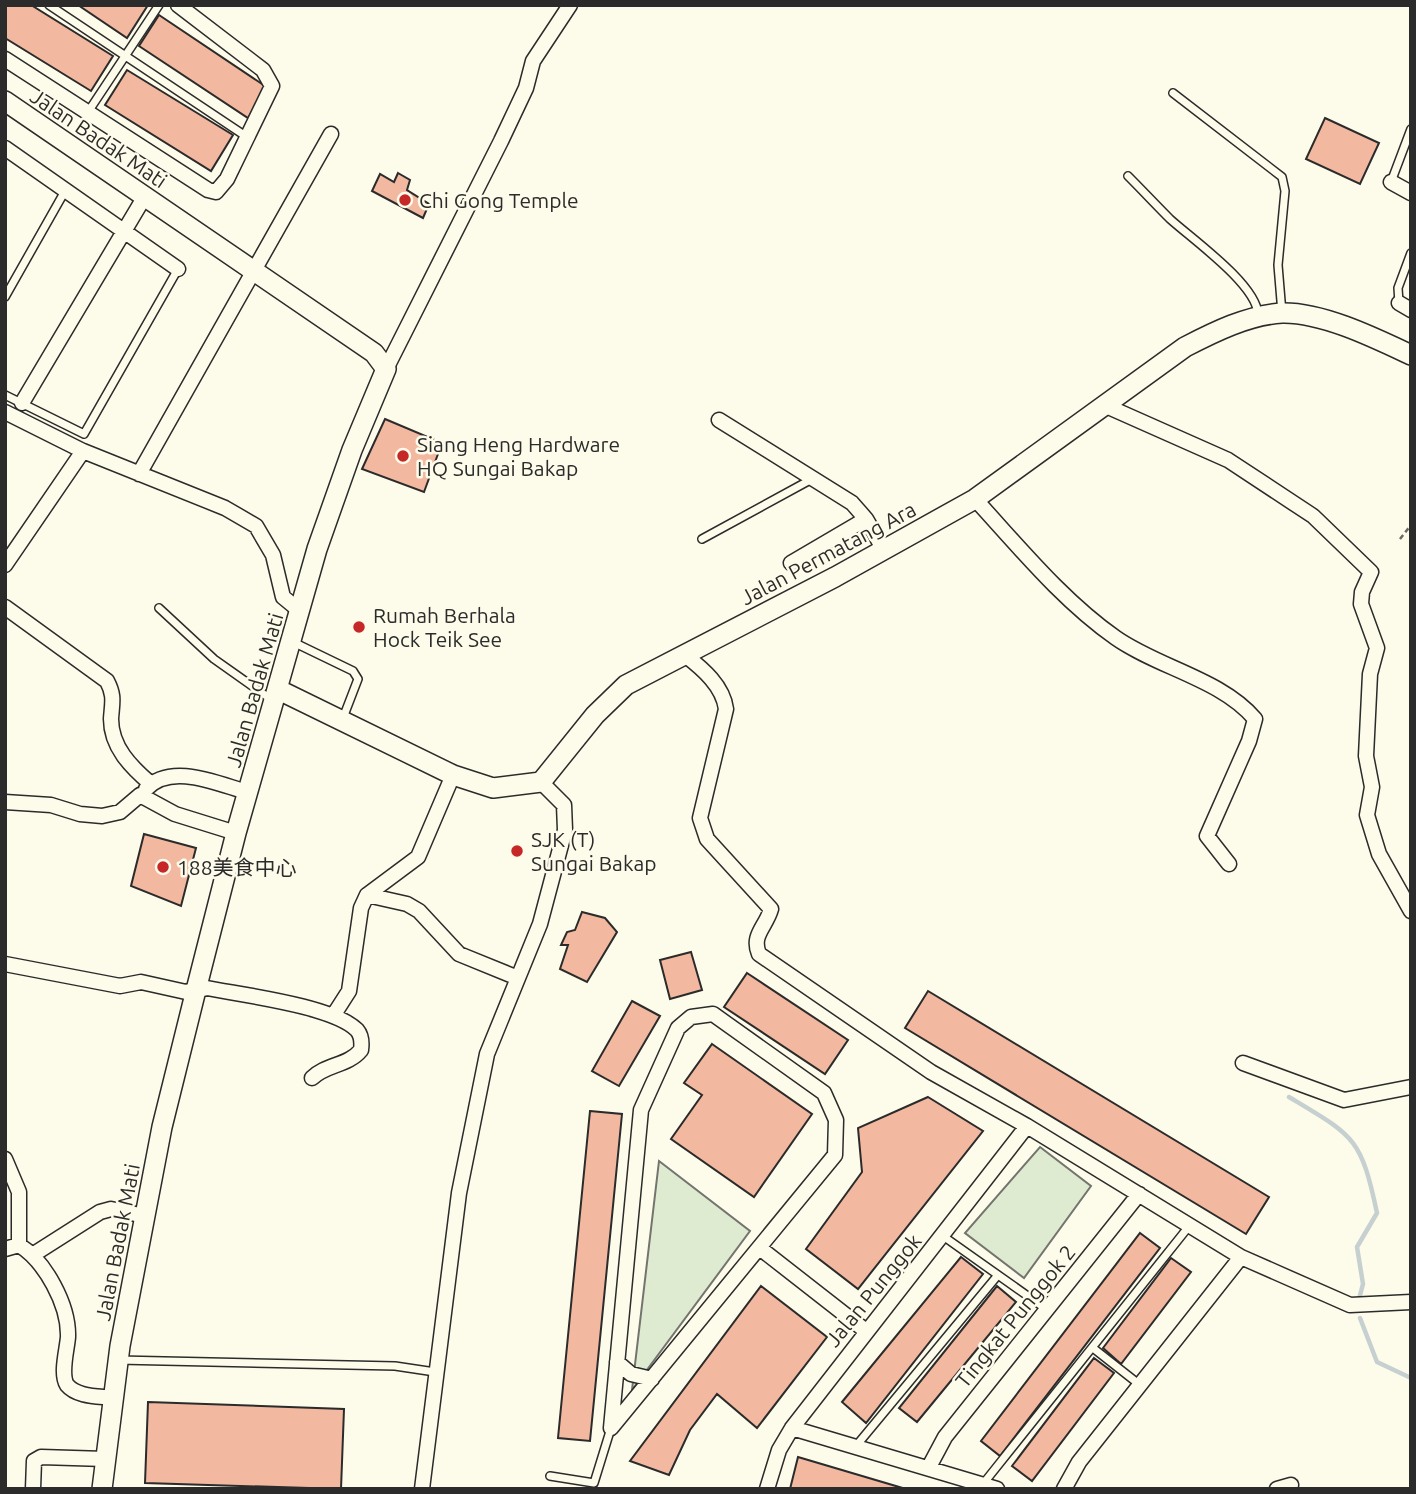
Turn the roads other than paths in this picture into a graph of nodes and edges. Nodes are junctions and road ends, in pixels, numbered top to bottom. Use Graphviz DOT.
graph roads {
  1 [pos="49,5"];
  2 [pos="159,5"];
  3 [pos="178,5"];
  4 [pos="570,5"];
  5 [pos="125,56"];
  6 [pos="5,59"];
  7 [pos="1173,93"];
  8 [pos="5,101"];
  9 [pos="88,112"];
  10 [pos="1411,129"];
  11 [pos="331,134"];
  12 [pos="247,138"];
  13 [pos="8,156"];
  14 [pos="1128,176"];
  15 [pos="1391,183"];
  16 [pos="66,190"];
  17 [pos="1411,193"];
  18 [pos="145,196"];
  19 [pos="124,231"];
  20 [pos="1411,253"];
  21 [pos="178,269"];
  22 [pos="255,270"];
  23 [pos="5,298"];
  24 [pos="1405,306"];
  25 [pos="1282,313"];
  26 [pos="1258,318"];
  27 [pos="1411,355"];
  28 [pos="386,369"];
  29 [pos="5,395"];
  30 [pos="22,403"];
  31 [pos="1104,405"];
  32 [pos="5,412"];
  33 [pos="719,420"];
  34 [pos="83,451"];
  35 [pos="139,474"];
  36 [pos="815,478"];
  37 [pos="975,499"];
  38 [pos="866,519"];
  39 [pos="702,539"];
  40 [pos="884,550"];
  41 [pos="791,563"];
  42 [pos="5,565"];
  43 [pos="5,607"];
  44 [pos="159,608"];
  45 [pos="300,611"];
  46 [pos="292,642"];
  47 [pos="685,654"];
  48 [pos="277,696"];
  49 [pos="343,720"];
  50 [pos="453,775"];
  51 [pos="541,782"];
  52 [pos="145,790"];
  53 [pos="247,792"];
  54 [pos="5,802"];
  55 [pos="236,833"];
  56 [pos="1229,863"];
  57 [pos="367,895"];
  58 [pos="1411,911"];
  59 [pos="5,964"];
  60 [pos="518,978"];
  61 [pos="196,990"];
  62 [pos="333,1016"];
  63 [pos="1243,1063"];
  64 [pos="312,1078"];
  65 [pos="1411,1087"];
  66 [pos="1027,1126"];
  67 [pos="5,1159"];
  68 [pos="1139,1194"];
  69 [pos="145,1216"];
  70 [pos="1190,1225"];
  71 [pos="943,1236"];
  72 [pos="12,1247"];
  73 [pos="761,1249"];
  74 [pos="34,1254"];
  75 [pos="1241,1257"];
  76 [pos="998,1275"];
  77 [pos="1411,1302"];
  78 [pos="1047,1310"];
  79 [pos="866,1331"];
  80 [pos="1093,1348"];
  81 [pos="117,1360"];
  82 [pos="617,1362"];
  83 [pos="435,1372"];
  84 [pos="652,1379"];
  85 [pos="1140,1385"];
  86 [pos="113,1398"];
  87 [pos="611,1428"];
  88 [pos="792,1428"];
  89 [pos="856,1446"];
  90 [pos="105,1459"];
  91 [pos="929,1467"];
  92 [pos="550,1476"];
  93 [pos="990,1487"];
  94 [pos="33,1489"];
  95 [pos="102,1489"];
  96 [pos="422,1489"];
  97 [pos="767,1489"];
  98 [pos="1064,1489"];
  1 -- 5 [label="lane"];
  2 -- 5 [label="lane"];
  3 -- 12 [label="street"];
  4 -- 28 [label="street"];
  5 -- 9 [label="lane"];
  5 -- 12 [label="lane"];
  6 -- 9 [label="street"];
  7 -- 25 [label="lane"];
  8 -- 18 [label="main road, Jalan Badak Mati"];
  9 -- 12 [label="street"];
  10 -- 15 [label="lane"];
  11 -- 22 [label="street"];
  13 -- 16 [label="street"];
  14 -- 26 [label="lane"];
  15 -- 17 [label="street"];
  16 -- 19 [label="street"];
  16 -- 23 [label="lane"];
  18 -- 19 [label="street"];
  18 -- 22 [label="main road, Jalan Badak Mati"];
  19 -- 21 [label="street"];
  19 -- 30 [label="street"];
  20 -- 24 [label="lane"];
  21 -- 30 [label="lane"];
  22 -- 28 [label="main road, Jalan Badak Mati"];
  22 -- 35 [label="street"];
  25 -- 26 [label="main road, Jalan Permatang Ara"];
  25 -- 27 [label="main road, Jalan Permatang Ara"];
  26 -- 31 [label="main road, Jalan Permatang Ara"];
  28 -- 45 [label="main road, Jalan Badak Mati"];
  29 -- 30 [label="lane"];
  31 -- 37 [label="main road, Jalan Permatang Ara"];
  31 -- 58 [label="street"];
  32 -- 34 [label="street"];
  33 -- 36 [label="street"];
  34 -- 35 [label="street"];
  34 -- 42 [label="street"];
  35 -- 45 [label="street"];
  36 -- 38 [label="street"];
  36 -- 39 [label="lane"];
  37 -- 40 [label="main road, Jalan Permatang Ara"];
  37 -- 56 [label="street"];
  38 -- 40 [label="street"];
  38 -- 41 [label="street"];
  40 -- 47 [label="main road, Jalan Permatang Ara"];
  43 -- 52 [label="street"];
  44 -- 48 [label="lane"];
  45 -- 46 [label="main road, Jalan Badak Mati"];
  46 -- 48 [label="main road, Jalan Badak Mati"];
  46 -- 49 [label="lane"];
  47 -- 51 [label="main road, Jalan Permatang Ara"];
  47 -- 66 [label="street"];
  48 -- 49 [label="main road"];
  48 -- 53 [label="main road, Jalan Badak Mati"];
  49 -- 50 [label="main road"];
  50 -- 51 [label="main road"];
  50 -- 57 [label="street"];
  51 -- 60 [label="street"];
  52 -- 53 [label="street"];
  52 -- 54 [label="street"];
  52 -- 55 [label="street"];
  53 -- 55 [label="main road, Jalan Badak Mati"];
  55 -- 61 [label="main road, Jalan Badak Mati"];
  57 -- 60 [label="street"];
  57 -- 62 [label="street"];
  59 -- 61 [label="street"];
  60 -- 83 [label="street"];
  61 -- 62 [label="street"];
  61 -- 69 [label="main road, Jalan Badak Mati"];
  62 -- 64 [label="street"];
  63 -- 65 [label="street"];
  66 -- 68 [label="street"];
  66 -- 71 [label="street, Jalan Punggok"];
  67 -- 72 [label="street"];
  68 -- 70 [label="street"];
  68 -- 78 [label="street, Tingkat Punggok 2"];
  69 -- 74 [label="street"];
  69 -- 81 [label="main road, Jalan Badak Mati"];
  70 -- 75 [label="street"];
  70 -- 80 [label="lane"];
  71 -- 76 [label="lane"];
  71 -- 79 [label="street, Jalan Punggok"];
  72 -- 74 [label="street"];
  73 -- 79 [label="street"];
  73 -- 82 [label="street"];
  73 -- 84 [label="street"];
  74 -- 86 [label="street"];
  75 -- 77 [label="street"];
  75 -- 85 [label="street"];
  76 -- 78 [label="lane"];
  76 -- 89 [label="lane"];
  78 -- 91 [label="street, Tingkat Punggok 2"];
  79 -- 88 [label="street, Jalan Punggok"];
  80 -- 85 [label="lane"];
  80 -- 93 [label="lane"];
  81 -- 83 [label="lane"];
  81 -- 86 [label="main road, Jalan Badak Mati"];
  82 -- 84 [label="street"];
  82 -- 87 [label="street"];
  83 -- 96 [label="street"];
  84 -- 87 [label="street"];
  85 -- 98 [label="street"];
  86 -- 90 [label="main road, Jalan Badak Mati"];
  87 -- 92 [label="lane"];
  88 -- 89 [label="street"];
  88 -- 97 [label="street, Jalan Punggok"];
  89 -- 91 [label="street"];
  90 -- 94 [label="street"];
  90 -- 95 [label="main road, Jalan Badak Mati"];
  91 -- 93 [label="street"];
}
